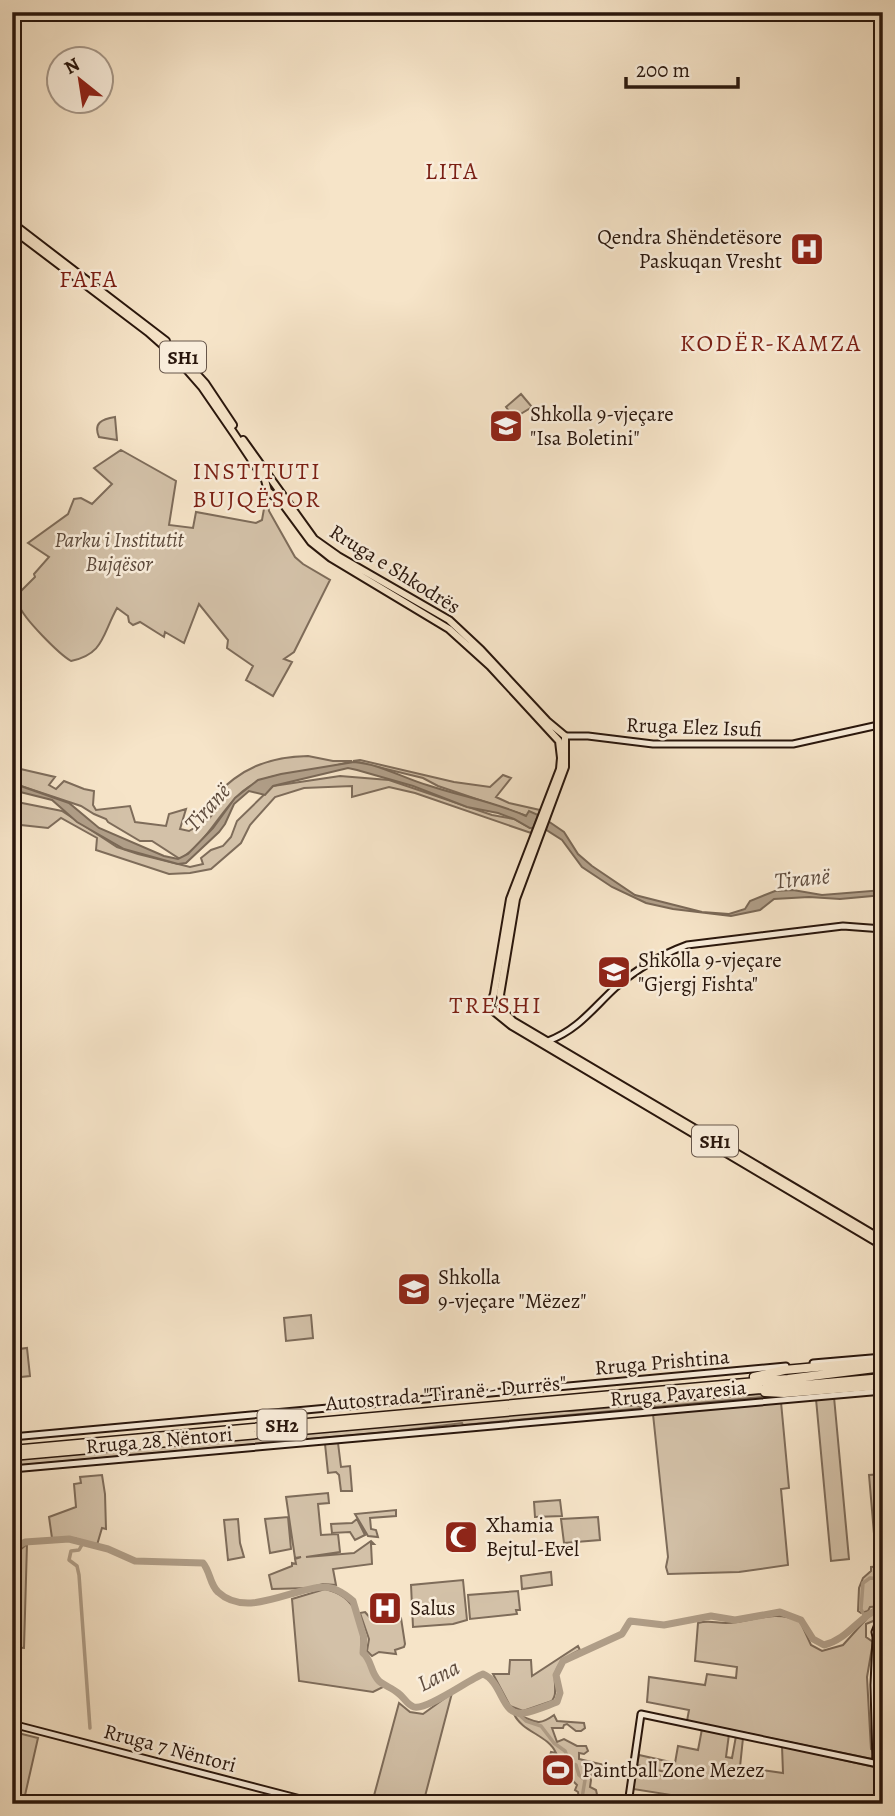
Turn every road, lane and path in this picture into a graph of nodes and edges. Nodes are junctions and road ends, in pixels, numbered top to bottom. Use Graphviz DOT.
graph roads {
  1 [pos="12,223"];
  2 [pos="12,229"];
  3 [pos="263,473"];
  4 [pos="273,484"];
  5 [pos="416,604"];
  6 [pos="883,724"];
  7 [pos="562,738"];
  8 [pos="527,858"];
  9 [pos="883,929"];
  10 [pos="499,1000"];
  11 [pos="491,1001"];
  12 [pos="498,1011"];
  13 [pos="547,1044"];
  14 [pos="883,1240"];
  15 [pos="883,1246"];
  16 [pos="883,1359"];
  17 [pos="883,1367"];
  18 [pos="883,1378"];
  19 [pos="736,1383"];
  20 [pos="883,1385"];
  21 [pos="883,1391"];
  22 [pos="680,1392"];
  23 [pos="699,1394"];
  24 [pos="393,1434"];
  25 [pos="12,1437"];
  26 [pos="12,1450"];
  27 [pos="12,1456"];
  28 [pos="12,1469"];
  29 [pos="882,1623"];
  30 [pos="881,1641"];
  31 [pos="12,1724"];
  32 [pos="880,1765"];
  33 [pos="320,1804"];
  34 [pos="628,1804"];
  1 -- 3 [label="main road, SH1"];
  2 -- 3 [label="main road, SH1"];
  3 -- 4 [label="main road, SH1"];
  4 -- 5 [label="main road, Rruga e Shkodrës / SH1"];
  4 -- 5 [label="main road, Rruga e Shkodrës / SH1"];
  5 -- 7 [label="main road, Rruga e Shkodrës / SH1"];
  6 -- 7 [label="main road, Rruga Elez Isufi"];
  7 -- 8 [label="main road"];
  8 -- 10 [label="main road"];
  8 -- 11 [label="main road"];
  9 -- 13 [label="main road"];
  10 -- 11 [label="main road"];
  10 -- 12 [label="main road"];
  11 -- 12 [label="main road"];
  12 -- 13 [label="main road, SH1"];
  12 -- 13 [label="main road, SH1"];
  13 -- 14 [label="main road, SH1"];
  13 -- 15 [label="main road, SH1"];
  16 -- 19 [label="highway"];
  16 -- 25 [label="main road, Rruga Prishtina"];
  17 -- 19 [label="highway, Autostrada \"Tiranë - Durrës\" / SH2"];
  18 -- 23 [label="highway, Autostrada \"Tiranë - Durrës\" / SH2"];
  19 -- 22 [label="highway, Autostrada \"Tiranë - Durrës\" / SH2"];
  20 -- 23 [label="highway"];
  21 -- 24 [label="main road, Rruga Pavaresia"];
  22 -- 23 [label="highway, Autostrada \"Tiranë - Durrës\" / SH2"];
  22 -- 26 [label="highway, Autostrada \"Tiranë - Durrës\" / SH2"];
  22 -- 27 [label="highway, Autostrada \"Tiranë - Durrës\" / SH2"];
  24 -- 28 [label="main road, Rruga 28 Nëntori"];
  29 -- 30 [label="main road"];
  30 -- 32 [label="main road"];
  31 -- 33 [label="main road, Rruga 7 Nëntori"];
  32 -- 34 [label="main road"];
}
